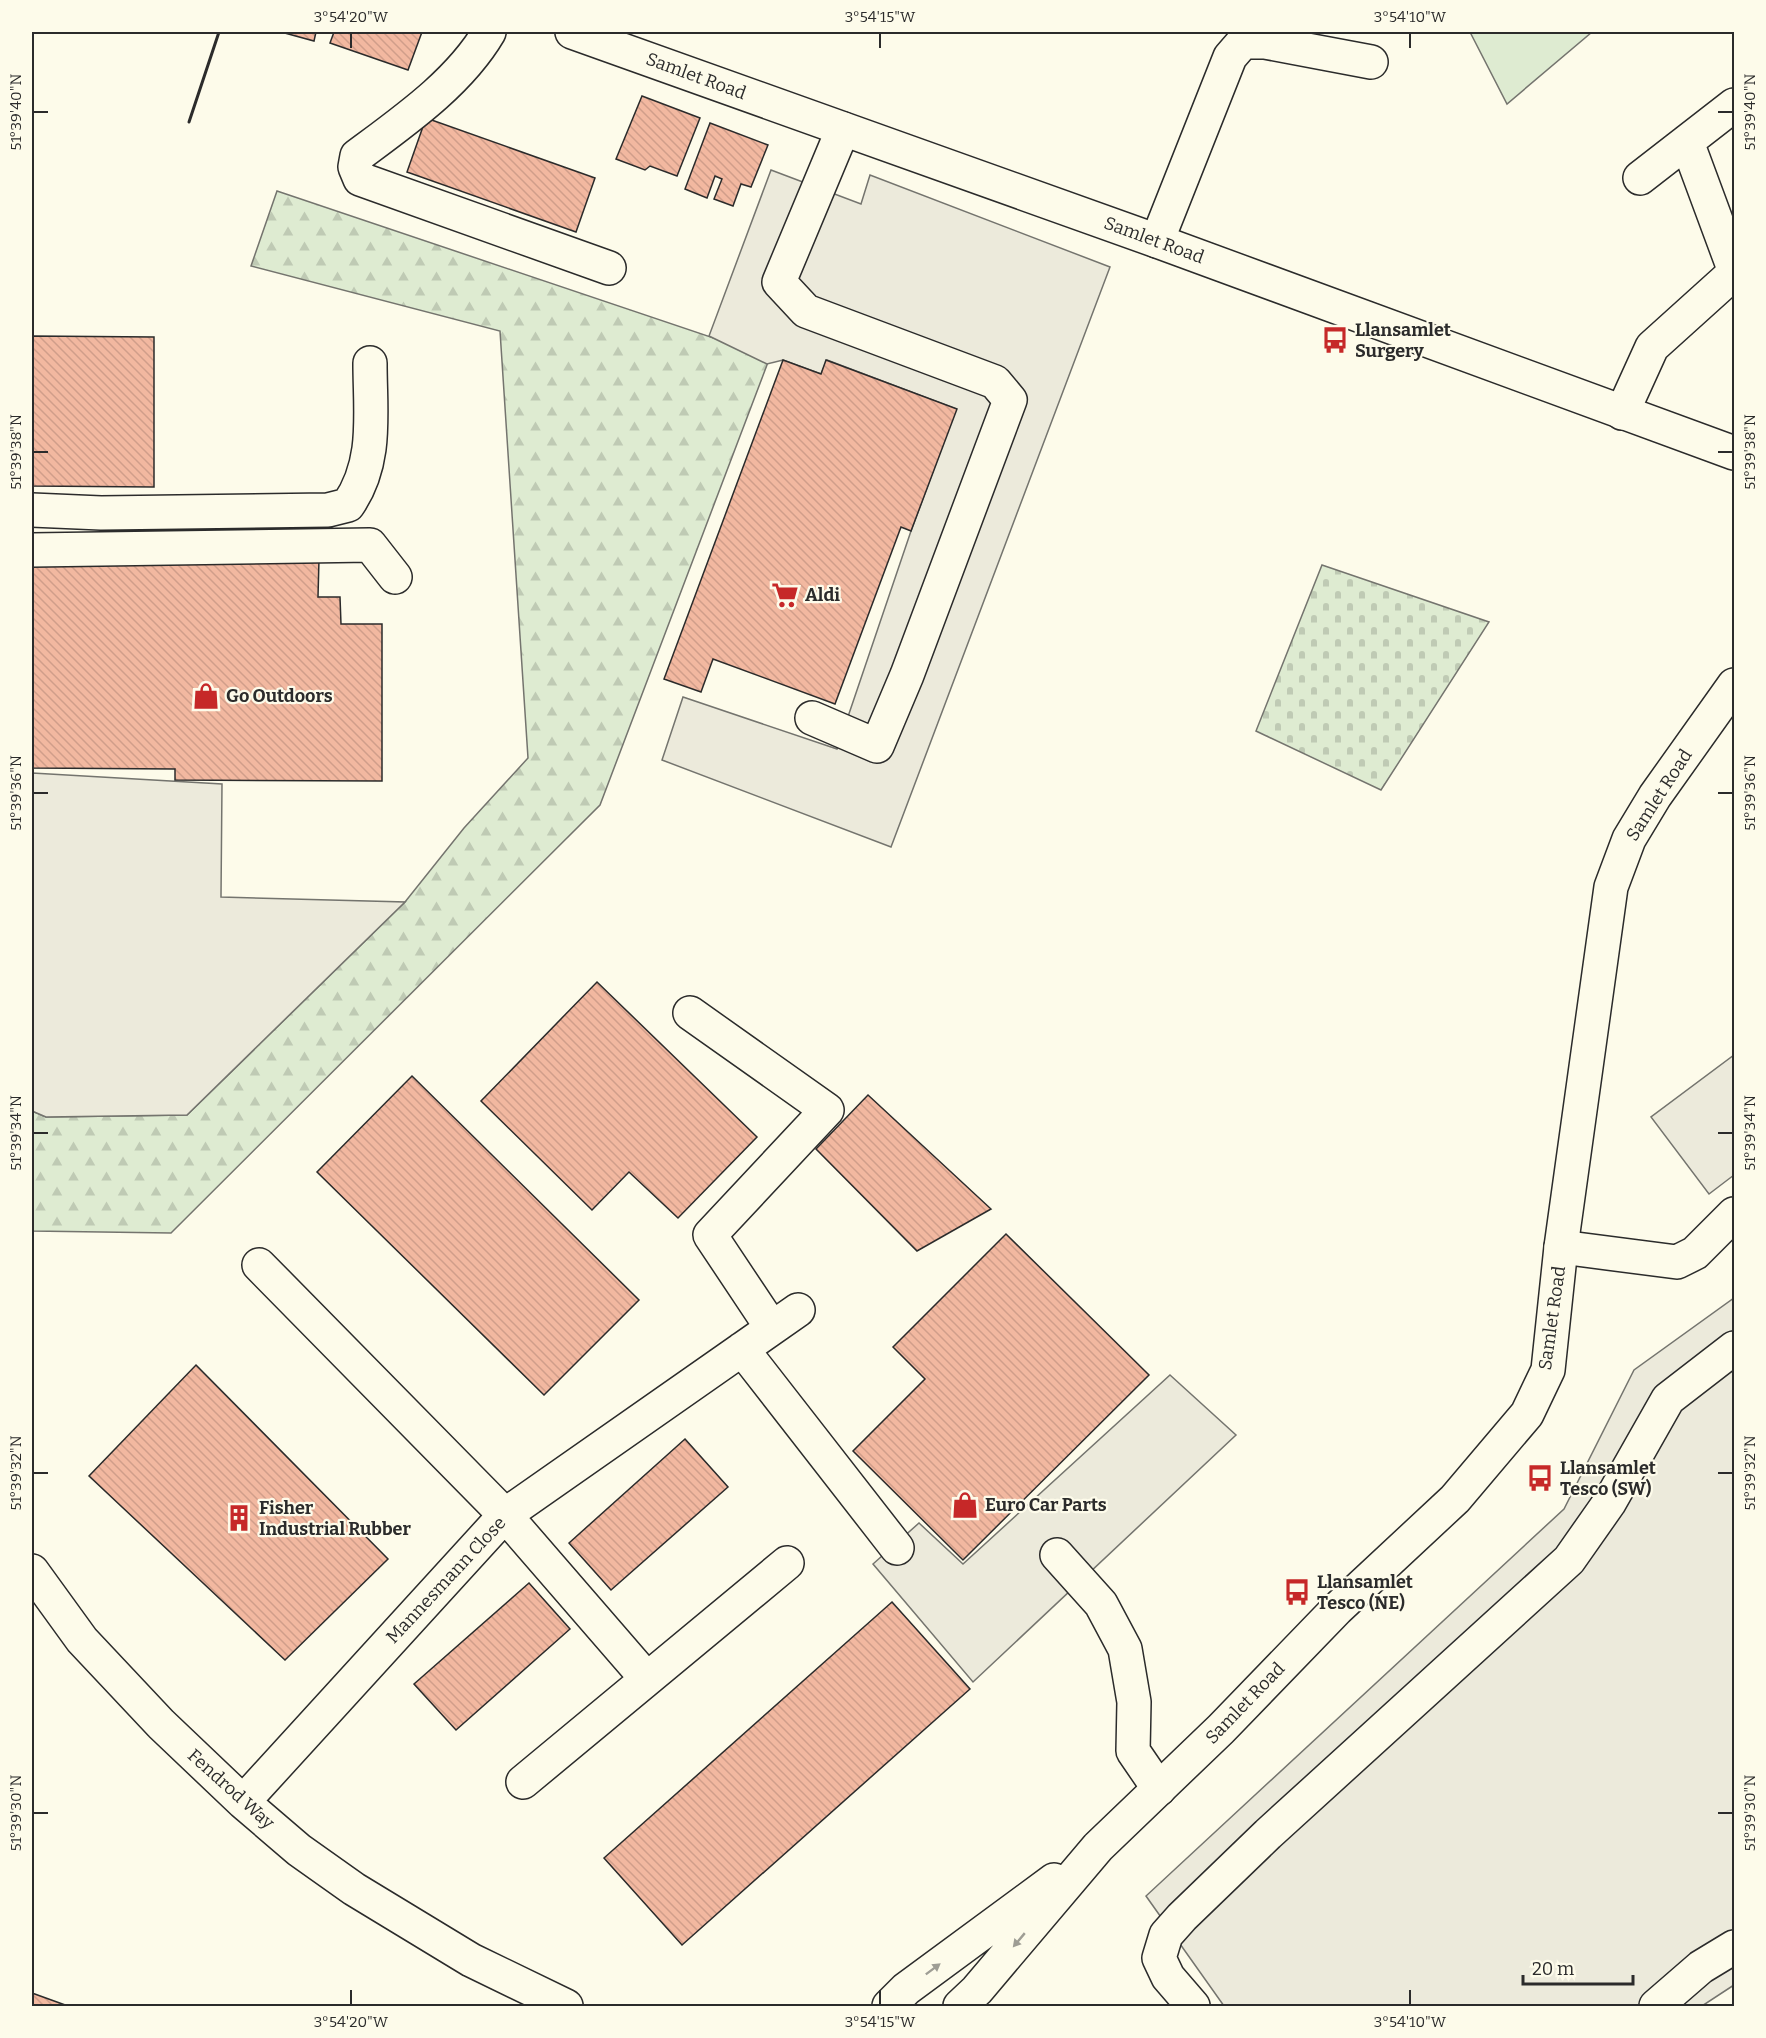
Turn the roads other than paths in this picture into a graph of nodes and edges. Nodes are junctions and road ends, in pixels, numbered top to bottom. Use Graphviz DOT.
graph roads {
  1 [pos="489,32"];
  2 [pos="572,32"];
  3 [pos="1371,62"];
  4 [pos="1734,105"];
  5 [pos="843,129"];
  6 [pos="1687,142"];
  7 [pos="1640,178"];
  8 [pos="1157,241"];
  9 [pos="609,268"];
  10 [pos="1734,271"];
  11 [pos="370,363"];
  12 [pos="1622,413"];
  13 [pos="1694,439"];
  14 [pos="1734,453"];
  15 [pos="1734,463"];
  16 [pos="32,510"];
  17 [pos="32,550"];
  18 [pos="395,577"];
  19 [pos="1734,685"];
  20 [pos="812,718"];
  21 [pos="690,1013"];
  22 [pos="1734,1214"];
  23 [pos="1561,1247"];
  24 [pos="259,1265"];
  25 [pos="1734,1348"];
  26 [pos="742,1349"];
  27 [pos="505,1515"];
  28 [pos="897,1548"];
  29 [pos="1057,1555"];
  30 [pos="787,1563"];
  31 [pos="32,1571"];
  32 [pos="647,1679"];
  33 [pos="523,1782"];
  34 [pos="1159,1789"];
  35 [pos="243,1802"];
  36 [pos="1098,1847"];
  37 [pos="1734,1947"];
  38 [pos="471,1960"];
  39 [pos="526,2007"];
  40 [pos="566,2007"];
  41 [pos="889,2007"];
  42 [pos="960,2007"];
  43 [pos="1193,2007"];
  44 [pos="1656,2007"];
  1 -- 9 [label="main road"];
  2 -- 5 [label="main road, Samlet Road"];
  3 -- 8 [label="main road"];
  4 -- 6 [label="main road"];
  5 -- 8 [label="main road, Samlet Road"];
  5 -- 20 [label="main road"];
  6 -- 7 [label="main road"];
  6 -- 10 [label="main road"];
  8 -- 12 [label="main road, Samlet Road"];
  10 -- 12 [label="main road"];
  11 -- 16 [label="main road"];
  12 -- 13 [label="main road, Samlet Road"];
  13 -- 14 [label="main road, Samlet Road"];
  13 -- 15 [label="main road"];
  17 -- 18 [label="main road"];
  19 -- 23 [label="main road, Samlet Road"];
  21 -- 26 [label="main road, Mannesmann Close"];
  22 -- 23 [label="main road"];
  23 -- 34 [label="main road, Samlet Road"];
  24 -- 27 [label="main road"];
  25 -- 43 [label="main road"];
  26 -- 27 [label="main road, Mannesmann Close"];
  26 -- 28 [label="main road"];
  27 -- 32 [label="main road"];
  27 -- 35 [label="main road, Mannesmann Close"];
  29 -- 34 [label="main road"];
  30 -- 32 [label="main road"];
  31 -- 35 [label="main road, Fendrod Way"];
  32 -- 33 [label="main road"];
  34 -- 36 [label="main road, Samlet Road"];
  35 -- 38 [label="main road, Fendrod Way"];
  41 -- 36 [label="main road, Samlet Road, one-way"];
  36 -- 42 [label="main road, Samlet Road, one-way"];
  37 -- 44 [label="main road"];
  38 -- 39 [label="main road, Fendrod Way"];
  38 -- 40 [label="main road, Fendrod Way"];
}
